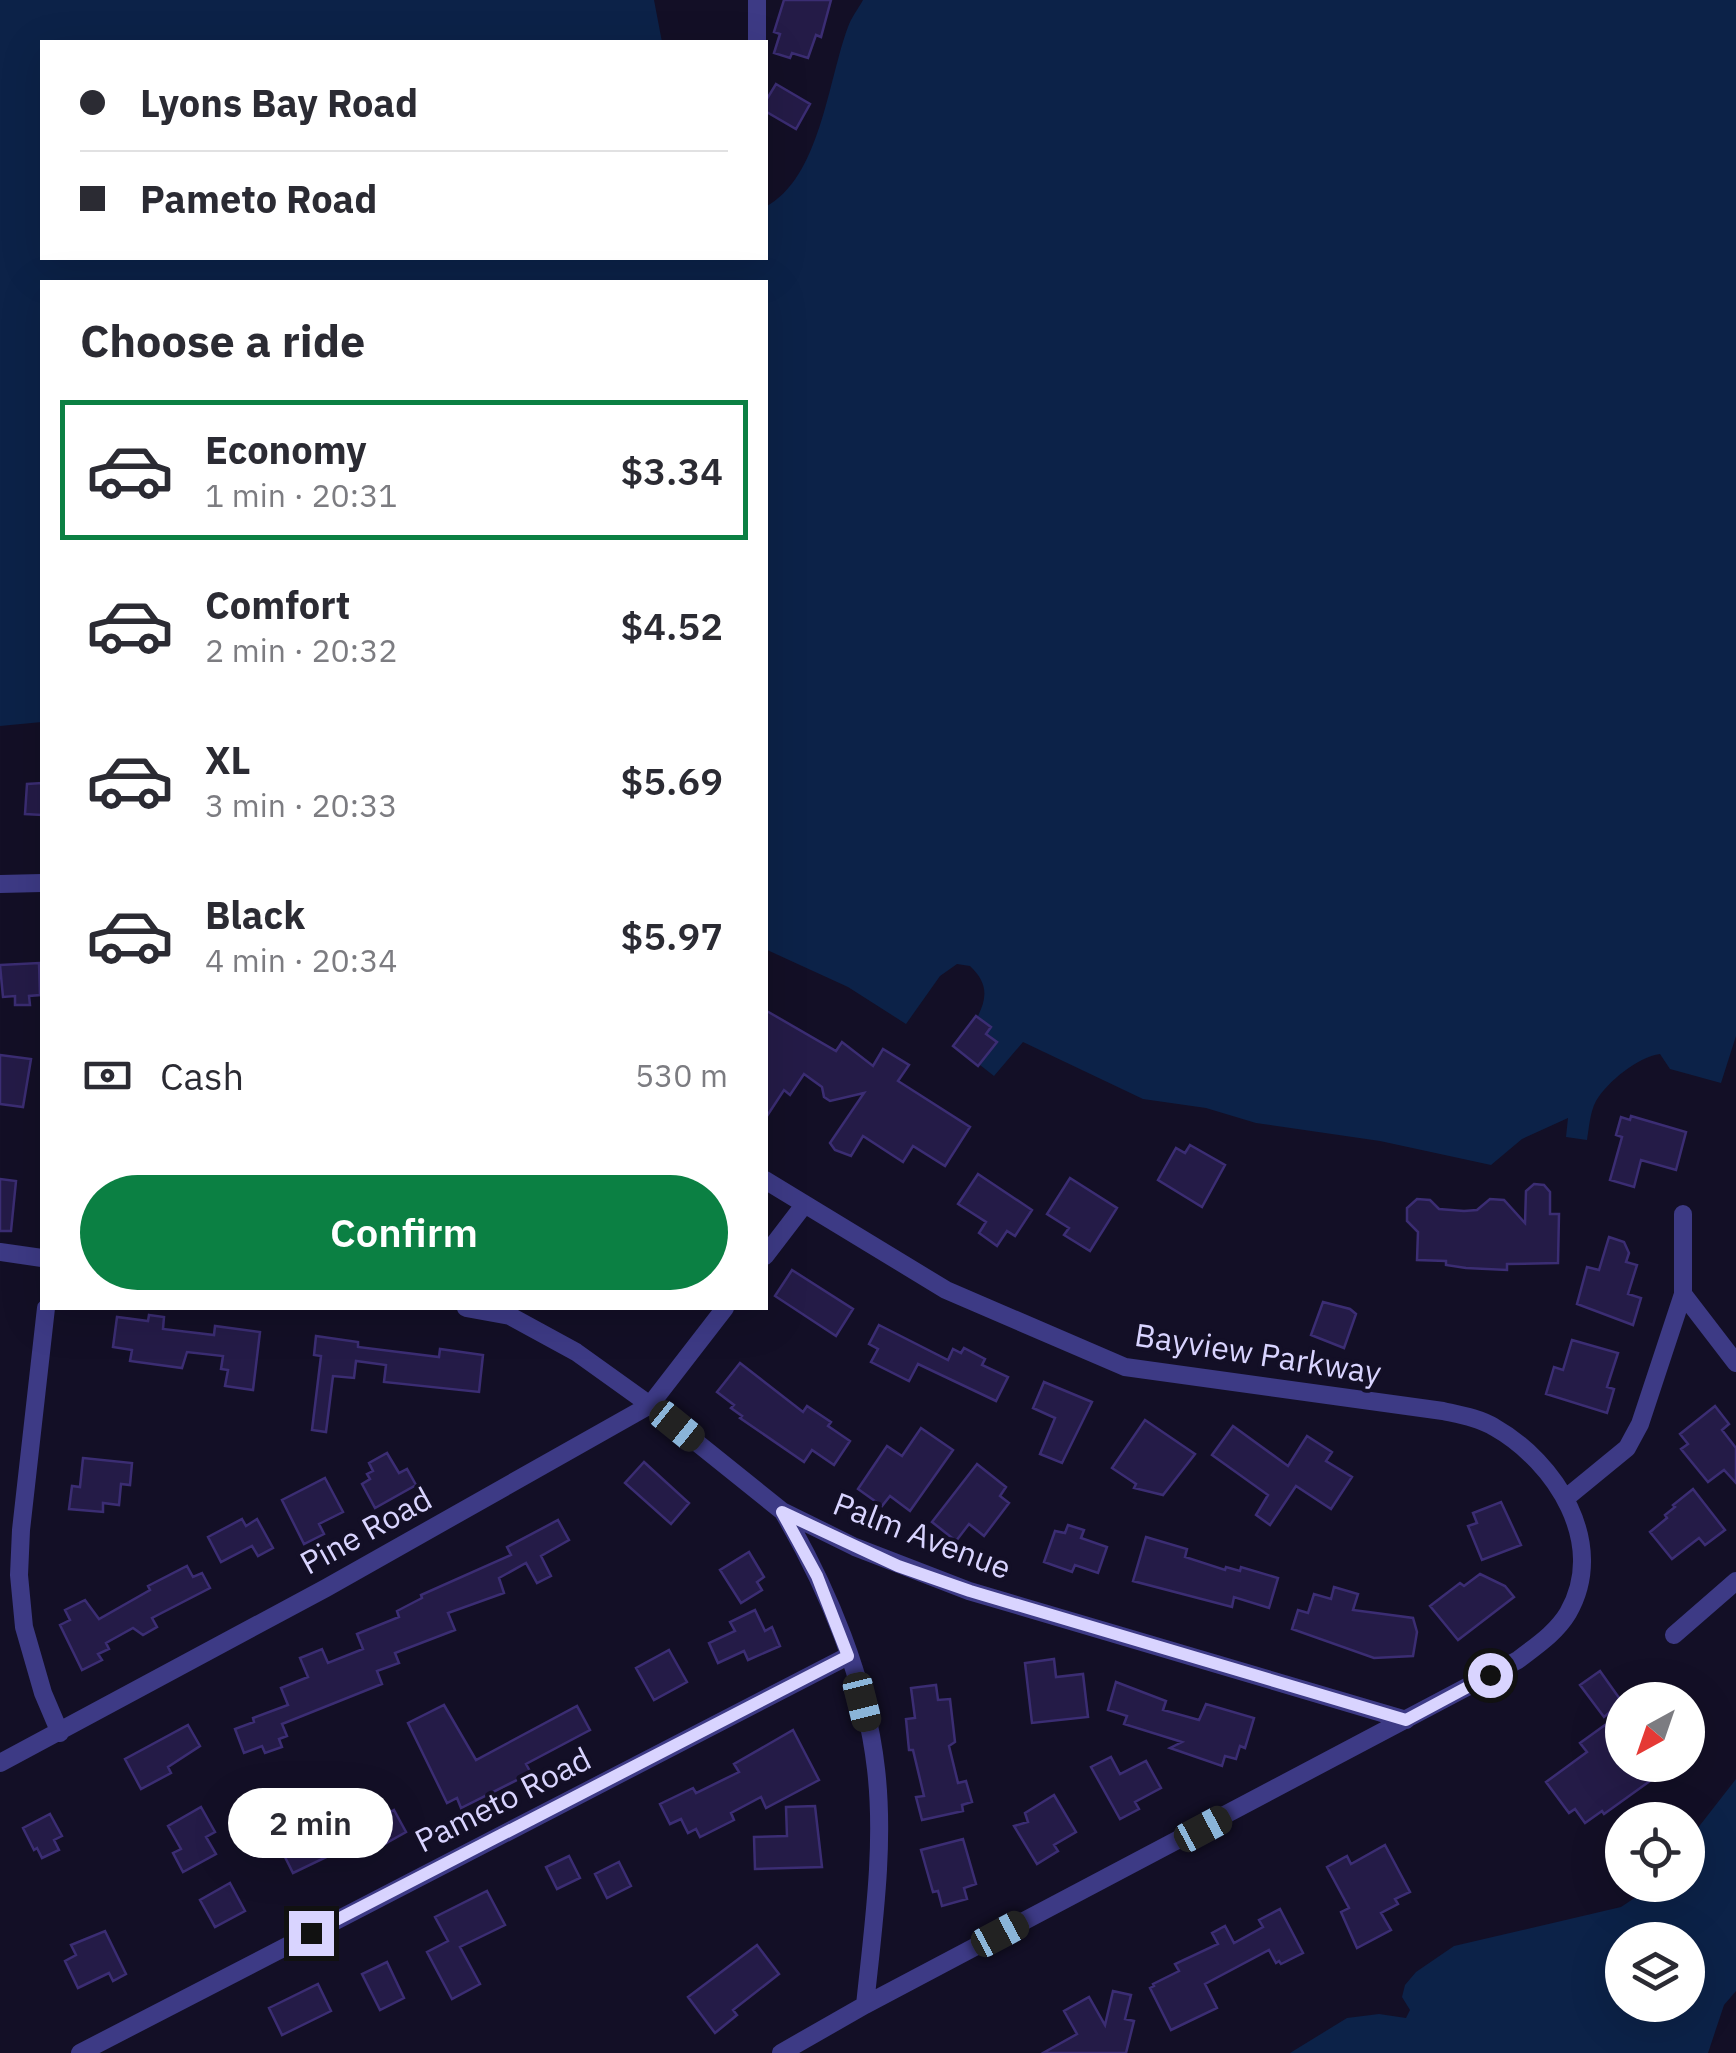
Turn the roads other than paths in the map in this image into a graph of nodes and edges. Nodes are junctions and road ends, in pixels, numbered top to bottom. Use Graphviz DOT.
graph roads {
  1 [pos="757,0"];
  2 [pos="757,40"];
  3 [pos="0,884"];
  4 [pos="40,884"];
  5 [pos="768,1182"];
  6 [pos="804,1205"];
  7 [pos="1683,1214"];
  8 [pos="0,1252"];
  9 [pos="768,1252"];
  10 [pos="40,1258"];
  11 [pos="1683,1294"];
  12 [pos="46,1310"];
  13 [pos="474,1310"];
  14 [pos="724,1310"];
  15 [pos="1736,1363"];
  16 [pos="650,1405"];
  17 [pos="1566,1498"];
  18 [pos="782,1512"];
  19 [pos="1736,1581"];
  20 [pos="1674,1635"];
  21 [pos="848,1656"];
  22 [pos="1406,1720"];
  23 [pos="60,1732"];
  24 [pos="0,1763"];
  25 [pos="865,2005"];
  26 [pos="80,2053"];
  27 [pos="782,2053"];
  1 -- 2 [label="street"];
  3 -- 4 [label="street"];
  5 -- 6 [label="street, Bayview Parkway"];
  6 -- 9 [label="street"];
  6 -- 17 [label="street, Bayview Parkway"];
  7 -- 11 [label="street"];
  8 -- 10 [label="street"];
  11 -- 15 [label="street"];
  11 -- 17 [label="street"];
  12 -- 23 [label="street"];
  13 -- 16 [label="street, Palm Avenue"];
  14 -- 16 [label="street, Pine Road"];
  16 -- 18 [label="street, Palm Avenue"];
  16 -- 23 [label="street, Pine Road"];
  17 -- 22 [label="street, Bayview Parkway"];
  18 -- 21 [label="street"];
  18 -- 22 [label="street, Palm Avenue"];
  19 -- 20 [label="street"];
  21 -- 25 [label="street"];
  21 -- 26 [label="street, Pameto Road"];
  22 -- 25 [label="street, Bayview Parkway"];
  23 -- 24 [label="street, Pine Road"];
  25 -- 27 [label="street, Bayview Parkway"];
}
